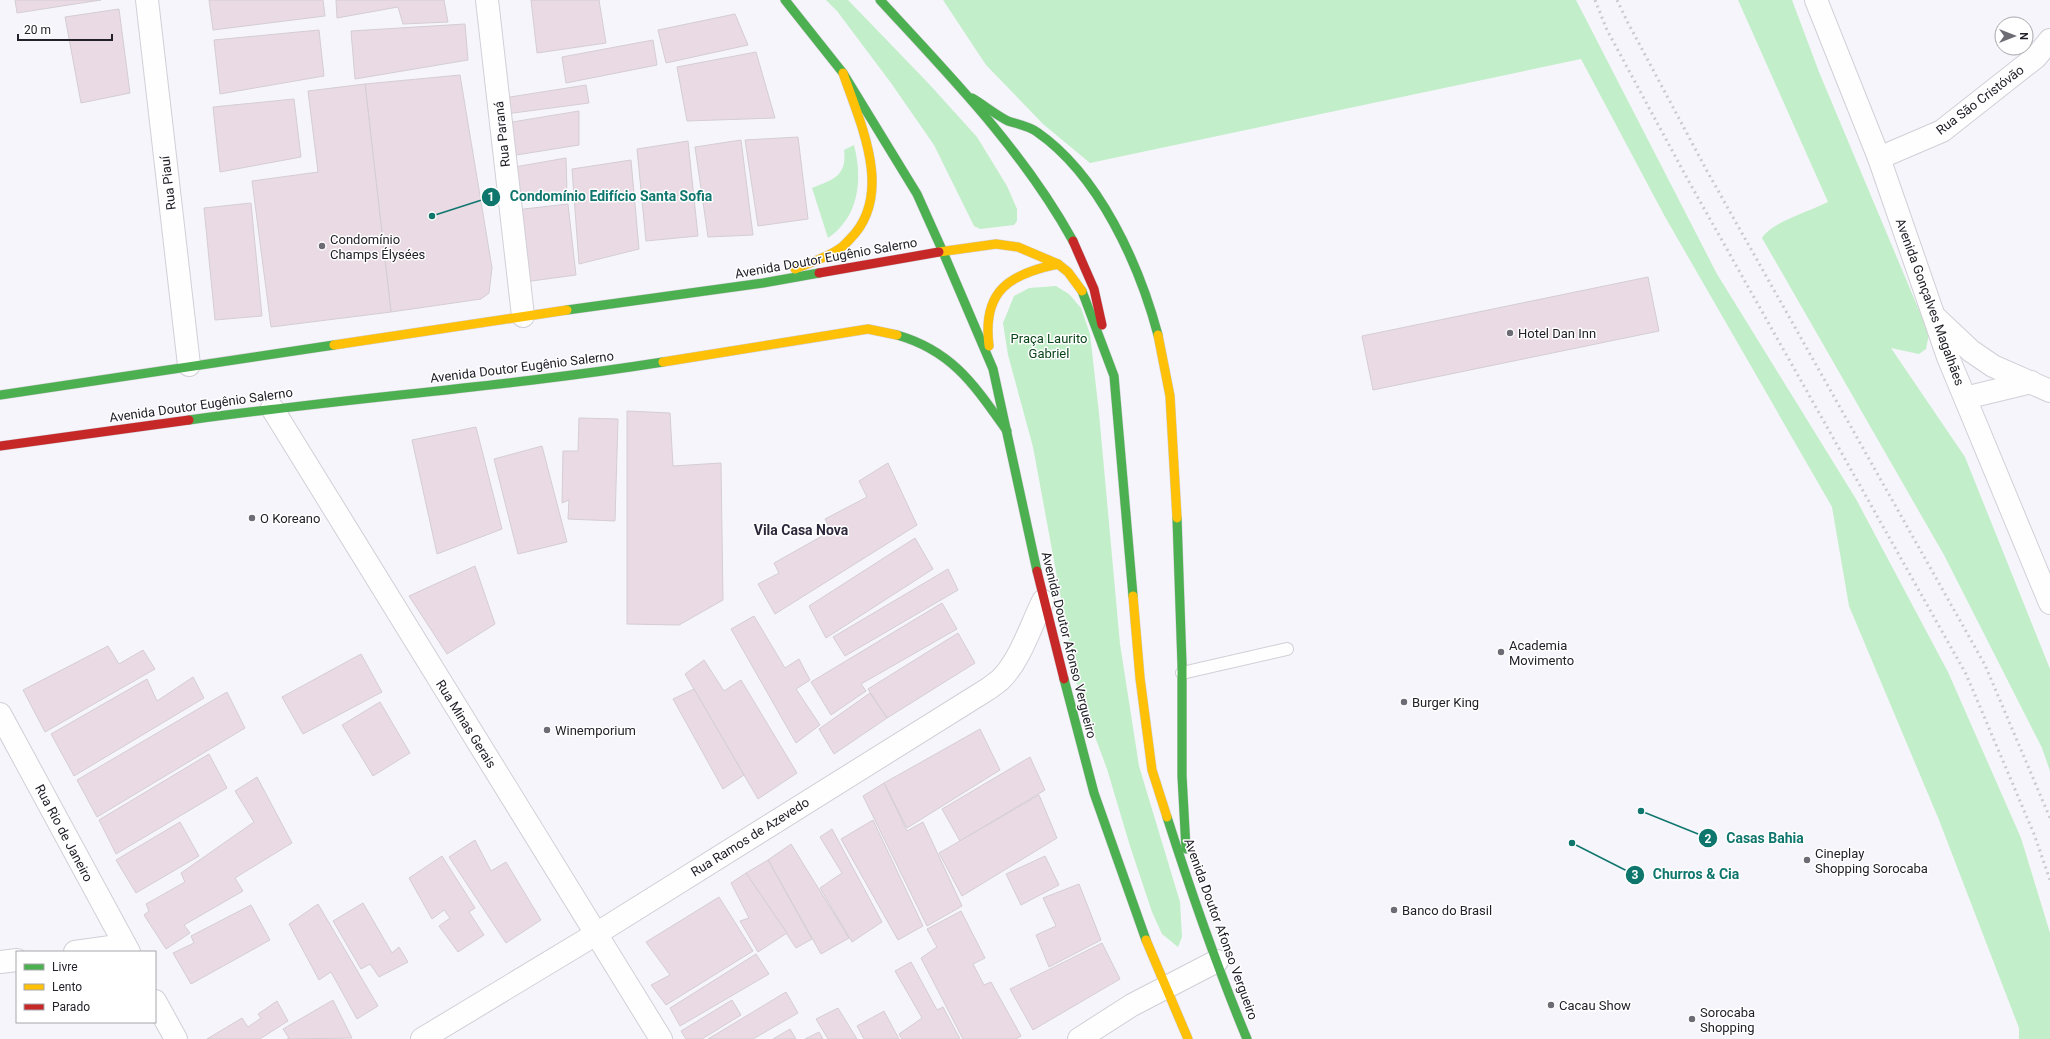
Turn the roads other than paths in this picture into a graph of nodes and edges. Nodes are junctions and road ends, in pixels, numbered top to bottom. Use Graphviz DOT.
graph roads {
  1 [pos="147,0"];
  2 [pos="487,0"];
  3 [pos="785,0"];
  4 [pos="880,0"];
  5 [pos="1816,0"];
  6 [pos="2050,40"];
  7 [pos="843,73"];
  8 [pos="972,98"];
  9 [pos="1879,158"];
  10 [pos="943,252"];
  11 [pos="1058,264"];
  12 [pos="763,283"];
  13 [pos="523,316"];
  14 [pos="1934,317"];
  15 [pos="189,365"];
  16 [pos="993,369"];
  17 [pos="1114,376"];
  18 [pos="2040,386"];
  19 [pos="0,395"];
  20 [pos="1965,398"];
  21 [pos="272,408"];
  22 [pos="1007,431"];
  23 [pos="0,446"];
  24 [pos="1043,601"];
  25 [pos="2050,603"];
  26 [pos="1287,648"];
  27 [pos="1182,673"];
  28 [pos="0,714"];
  29 [pos="1187,880"];
  30 [pos="596,934"];
  31 [pos="127,948"];
  32 [pos="88,951"];
  33 [pos="16,960"];
  34 [pos="1217,961"];
  35 [pos="0,962"];
  36 [pos="1166,987"];
  37 [pos="156,1003"];
  38 [pos="176,1039"];
  39 [pos="422,1039"];
  40 [pos="661,1039"];
  41 [pos="1079,1039"];
  42 [pos="1188,1039"];
  43 [pos="1247,1039"];
  1 -- 15 [label="street, Rua Piauí"];
  2 -- 13 [label="street, Rua Paraná"];
  3 -- 7 [label="main road, Avenida Doutor Afonso Vergueiro"];
  4 -- 8 [label="main road, Avenida Doutor Afonso Vergueiro"];
  5 -- 9 [label="street, Avenida Gonçalves Magalhães"];
  6 -- 9 [label="street, Rua São Cristóvão"];
  7 -- 10 [label="main road, Avenida Doutor Afonso Vergueiro"];
  7 -- 12 [label="main road"];
  8 -- 17 [label="main road, Avenida Doutor Afonso Vergueiro"];
  8 -- 27 [label="main road"];
  9 -- 14 [label="street, Avenida Gonçalves Magalhães"];
  10 -- 11 [label="main road, Avenida Doutor Afonso Vergueiro"];
  10 -- 12 [label="main road, Avenida Doutor Eugênio Salerno"];
  10 -- 16 [label="main road, Avenida Doutor Afonso Vergueiro"];
  11 -- 16 [label="main road"];
  11 -- 17 [label="main road, Avenida Doutor Afonso Vergueiro"];
  12 -- 13 [label="main road, Avenida Doutor Eugênio Salerno"];
  13 -- 15 [label="main road, Avenida Doutor Eugênio Salerno"];
  14 -- 18 [label="street"];
  14 -- 20 [label="street, Avenida Gonçalves Magalhães"];
  15 -- 19 [label="main road, Avenida Doutor Eugênio Salerno"];
  16 -- 22 [label="main road, Avenida Doutor Afonso Vergueiro"];
  17 -- 29 [label="main road, Avenida Doutor Afonso Vergueiro"];
  18 -- 20 [label="street"];
  20 -- 25 [label="street, Avenida Gonçalves Magalhães"];
  21 -- 22 [label="main road, Avenida Doutor Eugênio Salerno"];
  21 -- 23 [label="main road, Avenida Doutor Eugênio Salerno"];
  21 -- 30 [label="street, Rua Minas Gerais"];
  22 -- 24 [label="main road, Avenida Doutor Afonso Vergueiro"];
  24 -- 30 [label="street, Rua Ramos de Azevedo"];
  24 -- 36 [label="main road, Avenida Doutor Afonso Vergueiro"];
  26 -- 27 [label="lane"];
  27 -- 29 [label="main road"];
  28 -- 31 [label="street, Rua Rio de Janeiro"];
  29 -- 34 [label="main road, Avenida Doutor Afonso Vergueiro"];
  30 -- 39 [label="street, Rua Ramos de Azevedo"];
  30 -- 40 [label="street, Rua Minas Gerais"];
  31 -- 32 [label="street"];
  33 -- 35 [label="street"];
  34 -- 36 [label="street"];
  34 -- 43 [label="main road, Avenida Doutor Afonso Vergueiro"];
  36 -- 41 [label="street"];
  36 -- 42 [label="main road, Avenida Doutor Afonso Vergueiro"];
  37 -- 38 [label="street"];
}
